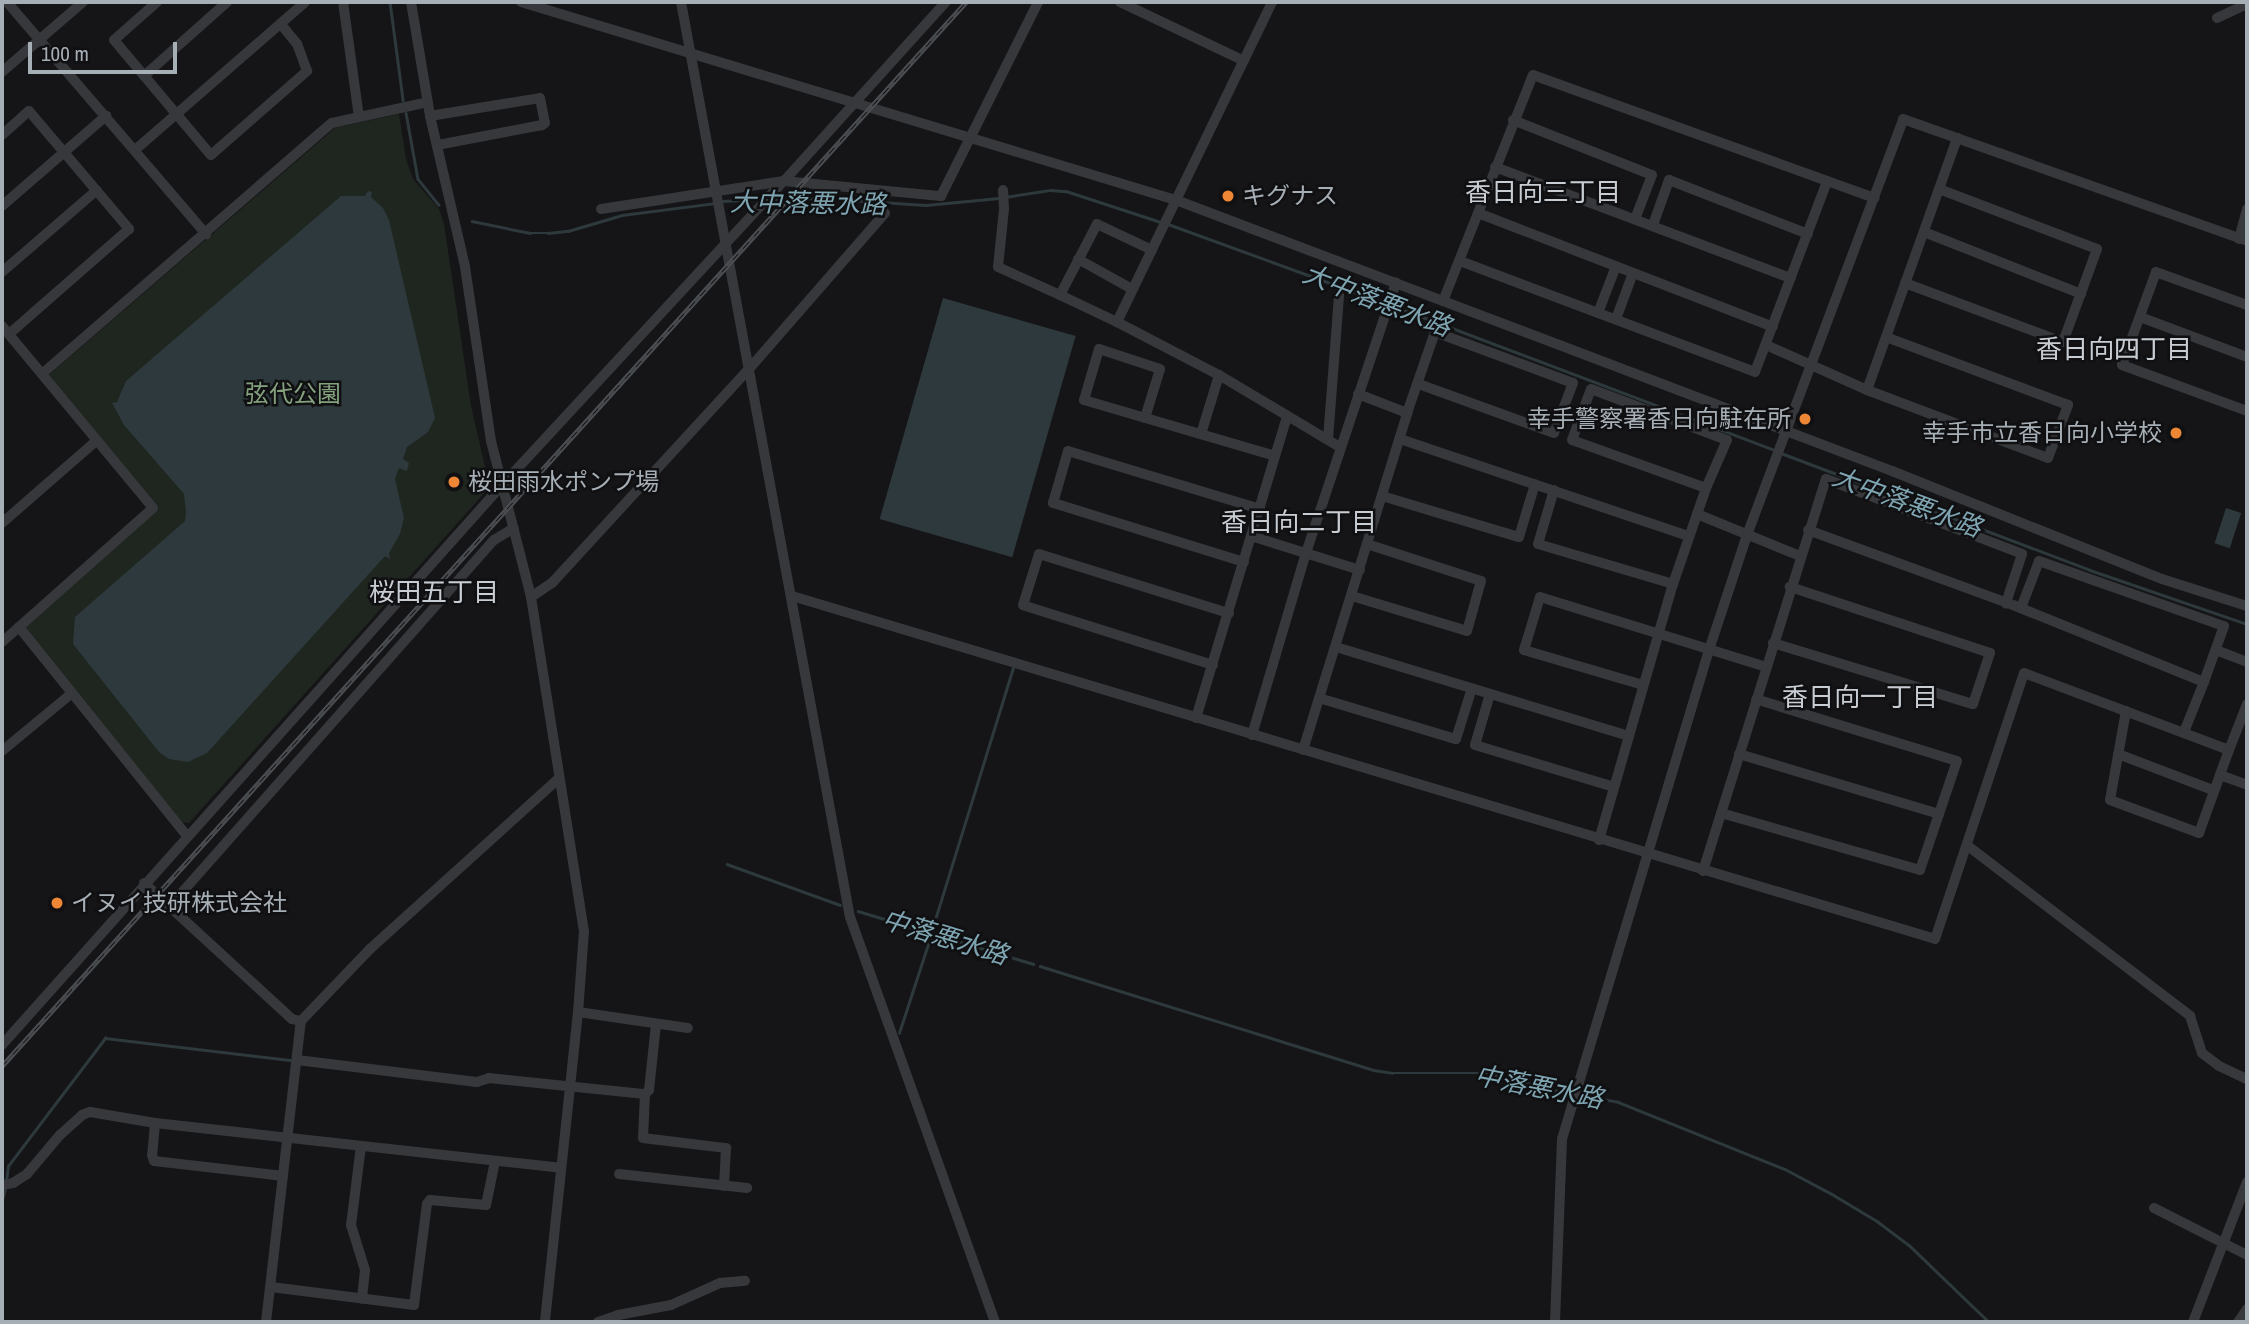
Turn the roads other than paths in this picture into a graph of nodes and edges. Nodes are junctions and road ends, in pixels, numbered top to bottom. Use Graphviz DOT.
graph roads {
  1 [pos="8,2"];
  2 [pos="83,2"];
  3 [pos="157,2"];
  4 [pos="227,2"];
  5 [pos="304,2"];
  6 [pos="343,2"];
  7 [pos="411,2"];
  8 [pos="522,2"];
  9 [pos="681,2"];
  10 [pos="946,2"];
  11 [pos="1038,2"];
  12 [pos="1120,2"];
  13 [pos="1272,2"];
  14 [pos="2247,4"];
  15 [pos="2217,18"];
  16 [pos="281,24"];
  17 [pos="40,40"];
  18 [pos="692,54"];
  19 [pos="1244,61"];
  20 [pos="2,72"];
  21 [pos="144,76"];
  22 [pos="428,102"];
  23 [pos="853,102"];
  24 [pos="177,114"];
  25 [pos="106,116"];
  26 [pos="430,116"];
  27 [pos="359,117"];
  28 [pos="1513,120"];
  29 [pos="2,135"];
  30 [pos="972,138"];
  31 [pos="1957,138"];
  32 [pos="437,145"];
  33 [pos="135,150"];
  34 [pos="64,152"];
  35 [pos="1495,167"];
  36 [pos="1827,181"];
  37 [pos="782,184"];
  38 [pos="1939,189"];
  39 [pos="97,190"];
  40 [pos="1003,190"];
  41 [pos="717,194"];
  42 [pos="1875,198"];
  43 [pos="1176,200"];
  44 [pos="2,206"];
  45 [pos="601,209"];
  46 [pos="2247,209"];
  47 [pos="885,213"];
  48 [pos="1478,213"];
  49 [pos="1635,219"];
  50 [pos="1653,225"];
  51 [pos="1924,232"];
  52 [pos="206,234"];
  53 [pos="1808,234"];
  54 [pos="2243,240"];
  55 [pos="725,242"];
  56 [pos="1152,250"];
  57 [pos="1078,259"];
  58 [pos="1460,261"];
  59 [pos="1616,266"];
  60 [pos="2,272"];
  61 [pos="1633,273"];
  62 [pos="1791,278"];
  63 [pos="1396,283"];
  64 [pos="1905,283"];
  65 [pos="1132,289"];
  66 [pos="2081,294"];
  67 [pos="1060,295"];
  68 [pos="1339,295"];
  69 [pos="1443,301"];
  70 [pos="2247,305"];
  71 [pos="1598,313"];
  72 [pos="2140,317"];
  73 [pos="1616,319"];
  74 [pos="1116,322"];
  75 [pos="1773,327"];
  76 [pos="6,330"];
  77 [pos="1886,337"];
  78 [pos="1766,345"];
  79 [pos="2247,357"];
  80 [pos="1813,363"];
  81 [pos="749,369"];
  82 [pos="43,373"];
  83 [pos="1219,375"];
  84 [pos="1419,384"];
  85 [pos="1867,390"];
  86 [pos="1358,394"];
  87 [pos="2247,411"];
  88 [pos="1407,413"];
  89 [pos="1287,416"];
  90 [pos="1145,418"];
  91 [pos="1784,432"];
  92 [pos="1201,434"];
  93 [pos="1328,439"];
  94 [pos="1400,439"];
  95 [pos="97,440"];
  96 [pos="1340,447"];
  97 [pos="1275,456"];
  98 [pos="1535,484"];
  99 [pos="502,485"];
  100 [pos="1706,488"];
  101 [pos="1554,490"];
  102 [pos="1382,496"];
  103 [pos="1259,509"];
  104 [pos="1697,514"];
  105 [pos="2,523"];
  106 [pos="514,528"];
  107 [pos="1808,530"];
  108 [pos="1748,535"];
  109 [pos="1251,536"];
  110 [pos="1689,536"];
  111 [pos="1367,544"];
  112 [pos="1306,553"];
  113 [pos="1800,556"];
  114 [pos="1244,562"];
  115 [pos="1360,570"];
  116 [pos="1673,584"];
  117 [pos="1790,587"];
  118 [pos="792,596"];
  119 [pos="1352,596"];
  120 [pos="531,597"];
  121 [pos="2007,603"];
  122 [pos="2247,606"];
  123 [pos="2021,608"];
  124 [pos="1229,613"];
  125 [pos="19,627"];
  126 [pos="1658,634"];
  127 [pos="2,642"];
  128 [pos="1773,643"];
  129 [pos="1336,647"];
  130 [pos="1709,650"];
  131 [pos="2216,650"];
  132 [pos="2247,662"];
  133 [pos="1213,665"];
  134 [pos="1766,667"];
  135 [pos="2204,682"];
  136 [pos="1643,685"];
  137 [pos="1472,688"];
  138 [pos="71,694"];
  139 [pos="1490,694"];
  140 [pos="1319,698"];
  141 [pos="1756,699"];
  142 [pos="2247,704"];
  143 [pos="2126,711"];
  144 [pos="1196,718"];
  145 [pos="2184,732"];
  146 [pos="1252,735"];
  147 [pos="1629,736"];
  148 [pos="1303,750"];
  149 [pos="2230,750"];
  150 [pos="2,751"];
  151 [pos="1739,754"];
  152 [pos="2118,754"];
  153 [pos="2220,775"];
  154 [pos="559,778"];
  155 [pos="2247,785"];
  156 [pos="1614,787"];
  157 [pos="2213,790"];
  158 [pos="1721,813"];
  159 [pos="1939,814"];
  160 [pos="187,836"];
  161 [pos="1599,839"];
  162 [pos="1968,846"];
  163 [pos="1647,854"];
  164 [pos="1703,871"];
  165 [pos="144,883"];
  166 [pos="170,906"];
  167 [pos="578,1012"];
  168 [pos="301,1021"];
  169 [pos="656,1024"];
  170 [pos="688,1028"];
  171 [pos="4,1037"];
  172 [pos="297,1060"];
  173 [pos="2247,1079"];
  174 [pos="570,1085"];
  175 [pos="645,1094"];
  176 [pos="155,1123"];
  177 [pos="288,1137"];
  178 [pos="361,1146"];
  179 [pos="495,1161"];
  180 [pos="561,1168"];
  181 [pos="619,1174"];
  182 [pos="283,1176"];
  183 [pos="2247,1182"];
  184 [pos="2,1185"];
  185 [pos="724,1186"];
  186 [pos="747,1188"];
  187 [pos="2154,1208"];
  188 [pos="2223,1244"];
  189 [pos="2247,1255"];
  190 [pos="746,1281"];
  191 [pos="271,1287"];
  192 [pos="362,1299"];
  193 [pos="2247,1309"];
  194 [pos="266,1322"];
  195 [pos="545,1322"];
  196 [pos="598,1322"];
  197 [pos="995,1322"];
  198 [pos="1555,1322"];
  199 [pos="2193,1322"];
  200 [pos="2238,1322"];
  1 -- 17 [label="street"];
  2 -- 17 [label="street"];
  3 -- 21 [label="street"];
  4 -- 21 [label="street"];
  5 -- 16 [label="street"];
  6 -- 27 [label="street"];
  7 -- 22 [label="street"];
  8 -- 18 [label="street"];
  9 -- 18 [label="street"];
  10 -- 23 [label="street"];
  11 -- 30 [label="street"];
  12 -- 19 [label="street"];
  13 -- 19 [label="street"];
  14 -- 15 [label="street"];
  16 -- 24 [label="street"];
  16 -- 24 [label="street"];
  17 -- 20 [label="street"];
  17 -- 25 [label="street"];
  18 -- 23 [label="street"];
  18 -- 41 [label="street"];
  19 -- 43 [label="street"];
  21 -- 24 [label="street"];
  22 -- 26 [label="street"];
  22 -- 27 [label="street"];
  23 -- 30 [label="street"];
  23 -- 37 [label="street"];
  24 -- 33 [label="street"];
  25 -- 33 [label="street"];
  25 -- 34 [label="street"];
  26 -- 32 [label="street"];
  26 -- 32 [label="street"];
  27 -- 52 [label="street"];
  28 -- 35 [label="street"];
  28 -- 36 [label="street"];
  28 -- 49 [label="street"];
  29 -- 34 [label="street"];
  30 -- 37 [label="street"];
  30 -- 43 [label="street"];
  31 -- 38 [label="street"];
  31 -- 42 [label="street"];
  31 -- 54 [label="street"];
  32 -- 99 [label="street"];
  33 -- 52 [label="street"];
  34 -- 39 [label="street"];
  34 -- 44 [label="street"];
  35 -- 48 [label="street"];
  35 -- 49 [label="street"];
  36 -- 42 [label="street"];
  36 -- 53 [label="street"];
  37 -- 41 [label="street"];
  37 -- 55 [label="street"];
  38 -- 51 [label="street"];
  38 -- 66 [label="street"];
  39 -- 60 [label="street"];
  39 -- 76 [label="street"];
  40 -- 67 [label="street"];
  41 -- 45 [label="street"];
  41 -- 55 [label="street"];
  42 -- 80 [label="street"];
  43 -- 56 [label="street"];
  43 -- 63 [label="street"];
  46 -- 54 [label="street"];
  47 -- 81 [label="street"];
  48 -- 58 [label="street"];
  48 -- 59 [label="street"];
  49 -- 50 [label="street"];
  50 -- 53 [label="street"];
  50 -- 62 [label="street"];
  51 -- 64 [label="street"];
  51 -- 66 [label="street"];
  52 -- 82 [label="street"];
  53 -- 62 [label="street"];
  55 -- 81 [label="street"];
  55 -- 99 [label="street"];
  56 -- 57 [label="street"];
  56 -- 65 [label="street"];
  57 -- 65 [label="street"];
  57 -- 67 [label="street"];
  58 -- 69 [label="street"];
  58 -- 71 [label="street"];
  59 -- 61 [label="street"];
  59 -- 71 [label="street"];
  61 -- 73 [label="street"];
  61 -- 75 [label="street"];
  62 -- 75 [label="street"];
  63 -- 69 [label="street"];
  63 -- 86 [label="street"];
  64 -- 66 [label="street"];
  64 -- 77 [label="street"];
  65 -- 74 [label="street"];
  67 -- 74 [label="street"];
  68 -- 93 [label="street"];
  69 -- 91 [label="street"];
  70 -- 72 [label="street"];
  71 -- 73 [label="street"];
  72 -- 79 [label="street"];
  72 -- 87 [label="street"];
  73 -- 78 [label="street"];
  74 -- 83 [label="street"];
  75 -- 78 [label="street"];
  76 -- 82 [label="street"];
  77 -- 85 [label="street"];
  77 -- 85 [label="street"];
  78 -- 80 [label="street"];
  80 -- 85 [label="street"];
  80 -- 91 [label="street"];
  81 -- 118 [label="street"];
  81 -- 120 [label="street"];
  82 -- 95 [label="street"];
  83 -- 89 [label="street"];
  83 -- 92 [label="street"];
  84 -- 84 [label="street"];
  84 -- 88 [label="street"];
  86 -- 88 [label="street"];
  86 -- 96 [label="street"];
  88 -- 94 [label="street"];
  89 -- 93 [label="street"];
  89 -- 97 [label="street"];
  90 -- 90 [label="street"];
  90 -- 92 [label="street"];
  91 -- 108 [label="street"];
  91 -- 122 [label="street"];
  92 -- 97 [label="street"];
  93 -- 96 [label="street"];
  94 -- 98 [label="street"];
  94 -- 102 [label="street"];
  95 -- 105 [label="street"];
  95 -- 125 [label="street"];
  96 -- 112 [label="street"];
  97 -- 103 [label="street"];
  98 -- 101 [label="street"];
  98 -- 102 [label="street"];
  99 -- 106 [label="street"];
  99 -- 160 [label="street"];
  100 -- 100 [label="street"];
  100 -- 104 [label="street"];
  101 -- 110 [label="street"];
  101 -- 116 [label="street"];
  102 -- 111 [label="street"];
  103 -- 109 [label="street"];
  103 -- 114 [label="street"];
  104 -- 108 [label="street"];
  104 -- 110 [label="street"];
  106 -- 120 [label="street"];
  106 -- 166 [label="street"];
  107 -- 113 [label="street"];
  107 -- 121 [label="street"];
  107 -- 121 [label="street"];
  108 -- 113 [label="street"];
  108 -- 130 [label="street"];
  109 -- 112 [label="street"];
  109 -- 114 [label="street"];
  110 -- 116 [label="street"];
  111 -- 115 [label="street"];
  111 -- 119 [label="street"];
  112 -- 115 [label="street"];
  112 -- 146 [label="street"];
  113 -- 117 [label="street"];
  114 -- 124 [label="street"];
  115 -- 119 [label="street"];
  116 -- 126 [label="street"];
  117 -- 128 [label="street"];
  117 -- 128 [label="street"];
  118 -- 144 [label="street"];
  118 -- 197 [label="street"];
  119 -- 129 [label="street"];
  120 -- 154 [label="street"];
  121 -- 123 [label="street"];
  123 -- 131 [label="street"];
  123 -- 135 [label="street"];
  124 -- 133 [label="street"];
  124 -- 133 [label="street"];
  125 -- 127 [label="street"];
  125 -- 138 [label="street"];
  126 -- 130 [label="street"];
  126 -- 136 [label="street"];
  126 -- 136 [label="street"];
  128 -- 134 [label="street"];
  129 -- 137 [label="street"];
  129 -- 140 [label="street"];
  130 -- 134 [label="street"];
  130 -- 163 [label="street"];
  131 -- 132 [label="street"];
  131 -- 135 [label="street"];
  133 -- 144 [label="street"];
  134 -- 141 [label="street"];
  135 -- 145 [label="street"];
  136 -- 147 [label="street"];
  137 -- 139 [label="street"];
  137 -- 140 [label="street"];
  138 -- 150 [label="street"];
  138 -- 160 [label="street"];
  139 -- 147 [label="street"];
  139 -- 156 [label="street"];
  140 -- 148 [label="street"];
  141 -- 151 [label="street"];
  141 -- 159 [label="street"];
  142 -- 149 [label="street"];
  143 -- 145 [label="street"];
  143 -- 152 [label="street"];
  143 -- 162 [label="street"];
  144 -- 146 [label="street"];
  145 -- 149 [label="street"];
  146 -- 148 [label="street"];
  147 -- 156 [label="street"];
  148 -- 161 [label="street"];
  149 -- 153 [label="street"];
  151 -- 158 [label="street"];
  151 -- 159 [label="street"];
  152 -- 157 [label="street"];
  152 -- 157 [label="street"];
  153 -- 155 [label="street"];
  153 -- 157 [label="street"];
  154 -- 167 [label="street"];
  154 -- 168 [label="street"];
  156 -- 161 [label="street"];
  158 -- 159 [label="street"];
  158 -- 164 [label="street"];
  160 -- 165 [label="street"];
  161 -- 163 [label="street"];
  162 -- 164 [label="street"];
  162 -- 173 [label="street"];
  163 -- 164 [label="street"];
  163 -- 198 [label="street"];
  165 -- 166 [label="street"];
  165 -- 171 [label="street"];
  166 -- 168 [label="street"];
  167 -- 169 [label="street"];
  167 -- 174 [label="street"];
  168 -- 172 [label="street"];
  169 -- 170 [label="street"];
  169 -- 175 [label="street"];
  172 -- 174 [label="street"];
  172 -- 177 [label="street"];
  174 -- 175 [label="street"];
  174 -- 180 [label="street"];
  175 -- 185 [label="street"];
  176 -- 177 [label="street"];
  176 -- 182 [label="street"];
  176 -- 184 [label="street"];
  177 -- 178 [label="street"];
  177 -- 182 [label="street"];
  178 -- 179 [label="street"];
  178 -- 192 [label="street"];
  179 -- 180 [label="street"];
  179 -- 192 [label="street"];
  180 -- 195 [label="street"];
  181 -- 185 [label="street"];
  182 -- 191 [label="street"];
  183 -- 188 [label="street"];
  185 -- 186 [label="street"];
  187 -- 188 [label="street"];
  188 -- 189 [label="street"];
  188 -- 199 [label="street"];
  190 -- 196 [label="street"];
  191 -- 192 [label="street"];
  191 -- 194 [label="street"];
  193 -- 200 [label="street"];
}
